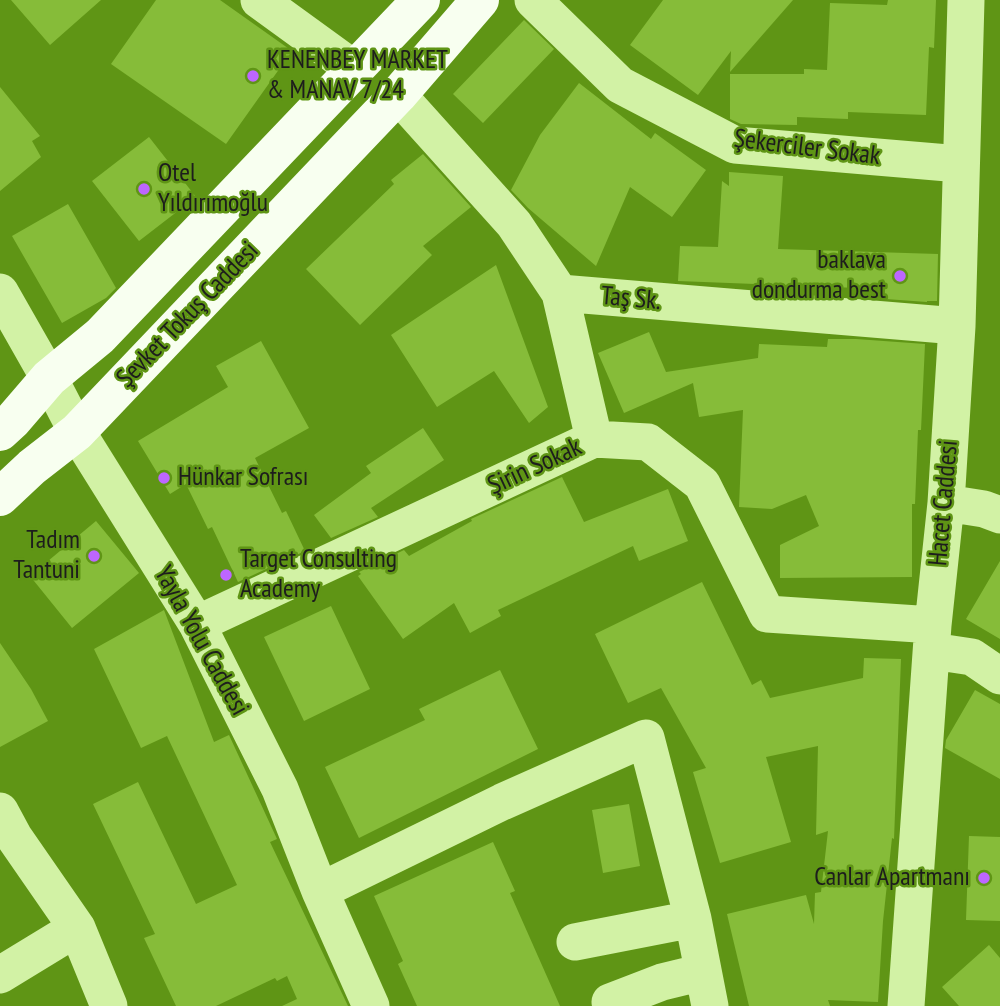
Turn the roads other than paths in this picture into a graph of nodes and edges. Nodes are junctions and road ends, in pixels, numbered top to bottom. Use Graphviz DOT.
graph roads {
  1 [pos="259,0"];
  2 [pos="421,0"];
  3 [pos="480,0"];
  4 [pos="533,0"];
  5 [pos="966,0"];
  6 [pos="355,69"];
  7 [pos="398,95"];
  8 [pos="960,164"];
  9 [pos="0,292"];
  10 [pos="560,293"];
  11 [pos="957,326"];
  12 [pos="50,378"];
  13 [pos="0,432"];
  14 [pos="77,432"];
  15 [pos="594,439"];
  16 [pos="0,497"];
  17 [pos="946,503"];
  18 [pos="1000,515"];
  19 [pos="197,624"];
  20 [pos="933,638"];
  21 [pos="1000,676"];
  22 [pos="5,831"];
  23 [pos="320,891"];
  24 [pos="693,919"];
  25 [pos="78,928"];
  26 [pos="575,942"];
  27 [pos="0,975"];
  28 [pos="707,989"];
  29 [pos="610,1002"];
  30 [pos="109,1006"];
  31 [pos="371,1006"];
  32 [pos="906,1006"];
  1 -- 6 [label="street"];
  2 -- 6 [label="main road, Şevket Tokuş Caddesi"];
  3 -- 7 [label="main road, Şevket Tokuş Caddesi"];
  4 -- 8 [label="street, Şekerciler Sokak"];
  5 -- 8 [label="street, Hacet Caddesi"];
  6 -- 12 [label="main road, Şevket Tokuş Caddesi"];
  7 -- 10 [label="street"];
  7 -- 14 [label="main road, Şevket Tokuş Caddesi"];
  8 -- 11 [label="street, Hacet Caddesi"];
  9 -- 12 [label="street, Yayla Yolu Caddesi"];
  10 -- 11 [label="street, Taş Sk."];
  10 -- 15 [label="street"];
  11 -- 17 [label="street, Hacet Caddesi"];
  12 -- 13 [label="main road, Şevket Tokuş Caddesi"];
  12 -- 14 [label="street, Yayla Yolu Caddesi"];
  14 -- 16 [label="main road, Şevket Tokuş Caddesi"];
  14 -- 19 [label="street, Yayla Yolu Caddesi"];
  15 -- 19 [label="street, Şirin Sokak"];
  15 -- 20 [label="street, Şirin Sokak"];
  17 -- 18 [label="street"];
  17 -- 20 [label="street, Hacet Caddesi"];
  19 -- 23 [label="street, Yayla Yolu Caddesi"];
  20 -- 21 [label="street"];
  20 -- 32 [label="street, Hacet Caddesi"];
  22 -- 25 [label="street"];
  23 -- 24 [label="street"];
  23 -- 31 [label="street, Yayla Yolu Caddesi"];
  24 -- 26 [label="street"];
  24 -- 28 [label="street"];
  25 -- 27 [label="street"];
  25 -- 30 [label="street"];
  28 -- 29 [label="street"];
}
